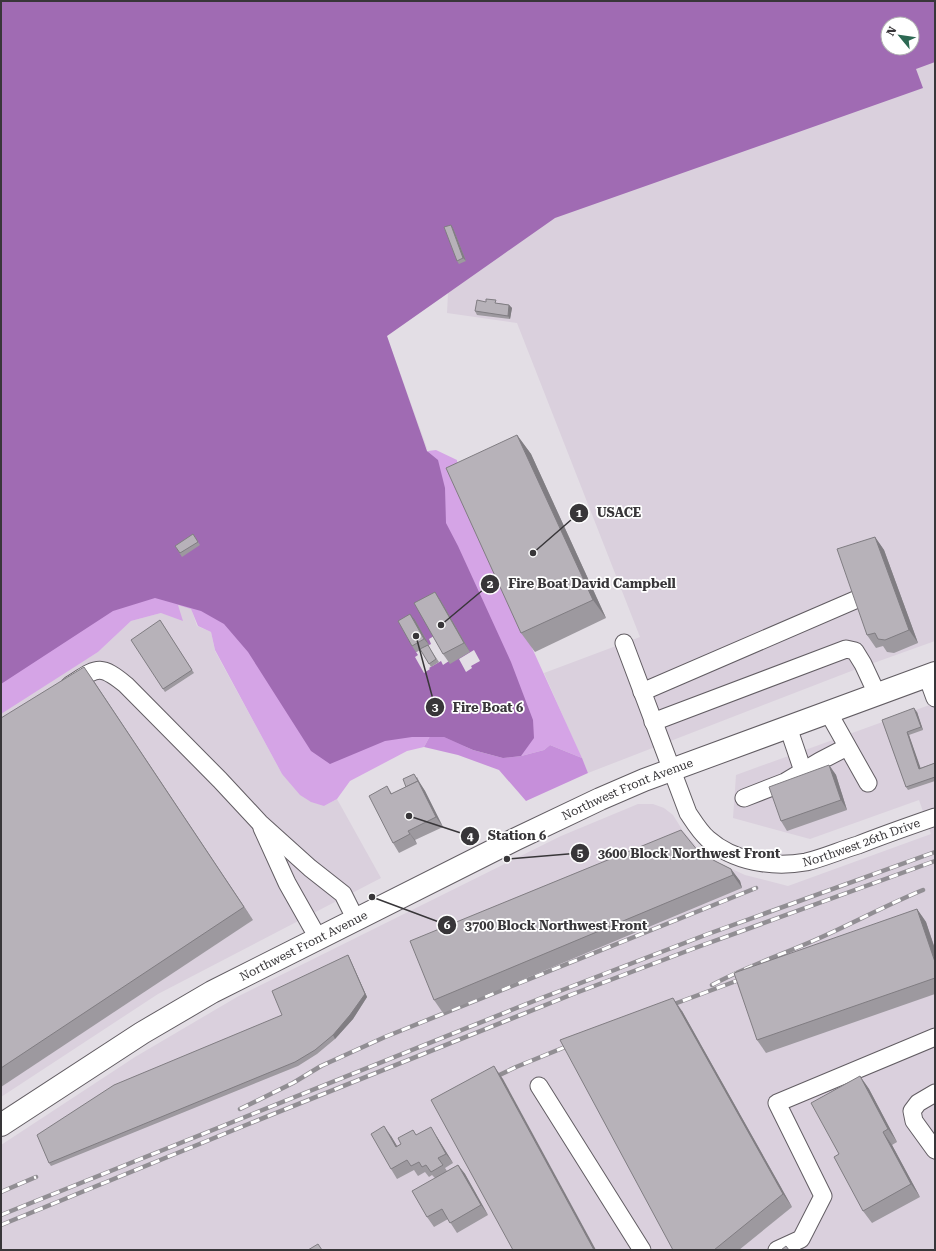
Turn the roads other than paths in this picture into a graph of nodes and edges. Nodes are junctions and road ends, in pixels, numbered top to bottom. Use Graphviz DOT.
graph roads {
  1 [pos="855,600"];
  2 [pos="624,643"];
  3 [pos="931,675"];
  4 [pos="642,692"];
  5 [pos="54,694"];
  6 [pos="877,694"];
  7 [pos="935,698"];
  8 [pos="828,712"];
  9 [pos="653,722"];
  10 [pos="788,727"];
  11 [pos="847,747"];
  12 [pos="672,769"];
  13 [pos="803,771"];
  14 [pos="868,784"];
  15 [pos="744,798"];
  16 [pos="935,817"];
  17 [pos="260,823"];
  18 [pos="356,920"];
  19 [pos="318,938"];
  20 [pos="935,1037"];
  21 [pos="539,1086"];
  22 [pos="935,1093"];
  23 [pos="1,1125"];
  24 [pos="935,1150"];
  25 [pos="804,1244"];
  26 [pos="642,1250"];
  27 [pos="777,1250"];
  1 -- 4 [label="street"];
  2 -- 4 [label="street, Northwest 26th Drive"];
  3 -- 6 [label="main road, Northwest Front Avenue"];
  3 -- 7 [label="street"];
  4 -- 9 [label="street, Northwest 26th Drive"];
  5 -- 17 [label="street"];
  6 -- 8 [label="main road, Northwest Front Avenue"];
  6 -- 9 [label="street"];
  8 -- 10 [label="main road, Northwest Front Avenue"];
  8 -- 11 [label="street"];
  9 -- 12 [label="street, Northwest 26th Drive"];
  10 -- 12 [label="main road, Northwest Front Avenue"];
  10 -- 13 [label="street"];
  11 -- 13 [label="street"];
  11 -- 14 [label="street"];
  12 -- 16 [label="street, Northwest 26th Drive"];
  12 -- 18 [label="main road, Northwest Front Avenue"];
  13 -- 15 [label="street"];
  17 -- 18 [label="street"];
  17 -- 19 [label="street"];
  18 -- 19 [label="main road, Northwest Front Avenue"];
  19 -- 23 [label="main road, Northwest Front Avenue"];
  20 -- 25 [label="street"];
  21 -- 26 [label="street"];
  22 -- 24 [label="street"];
  25 -- 27 [label="street"];
}
